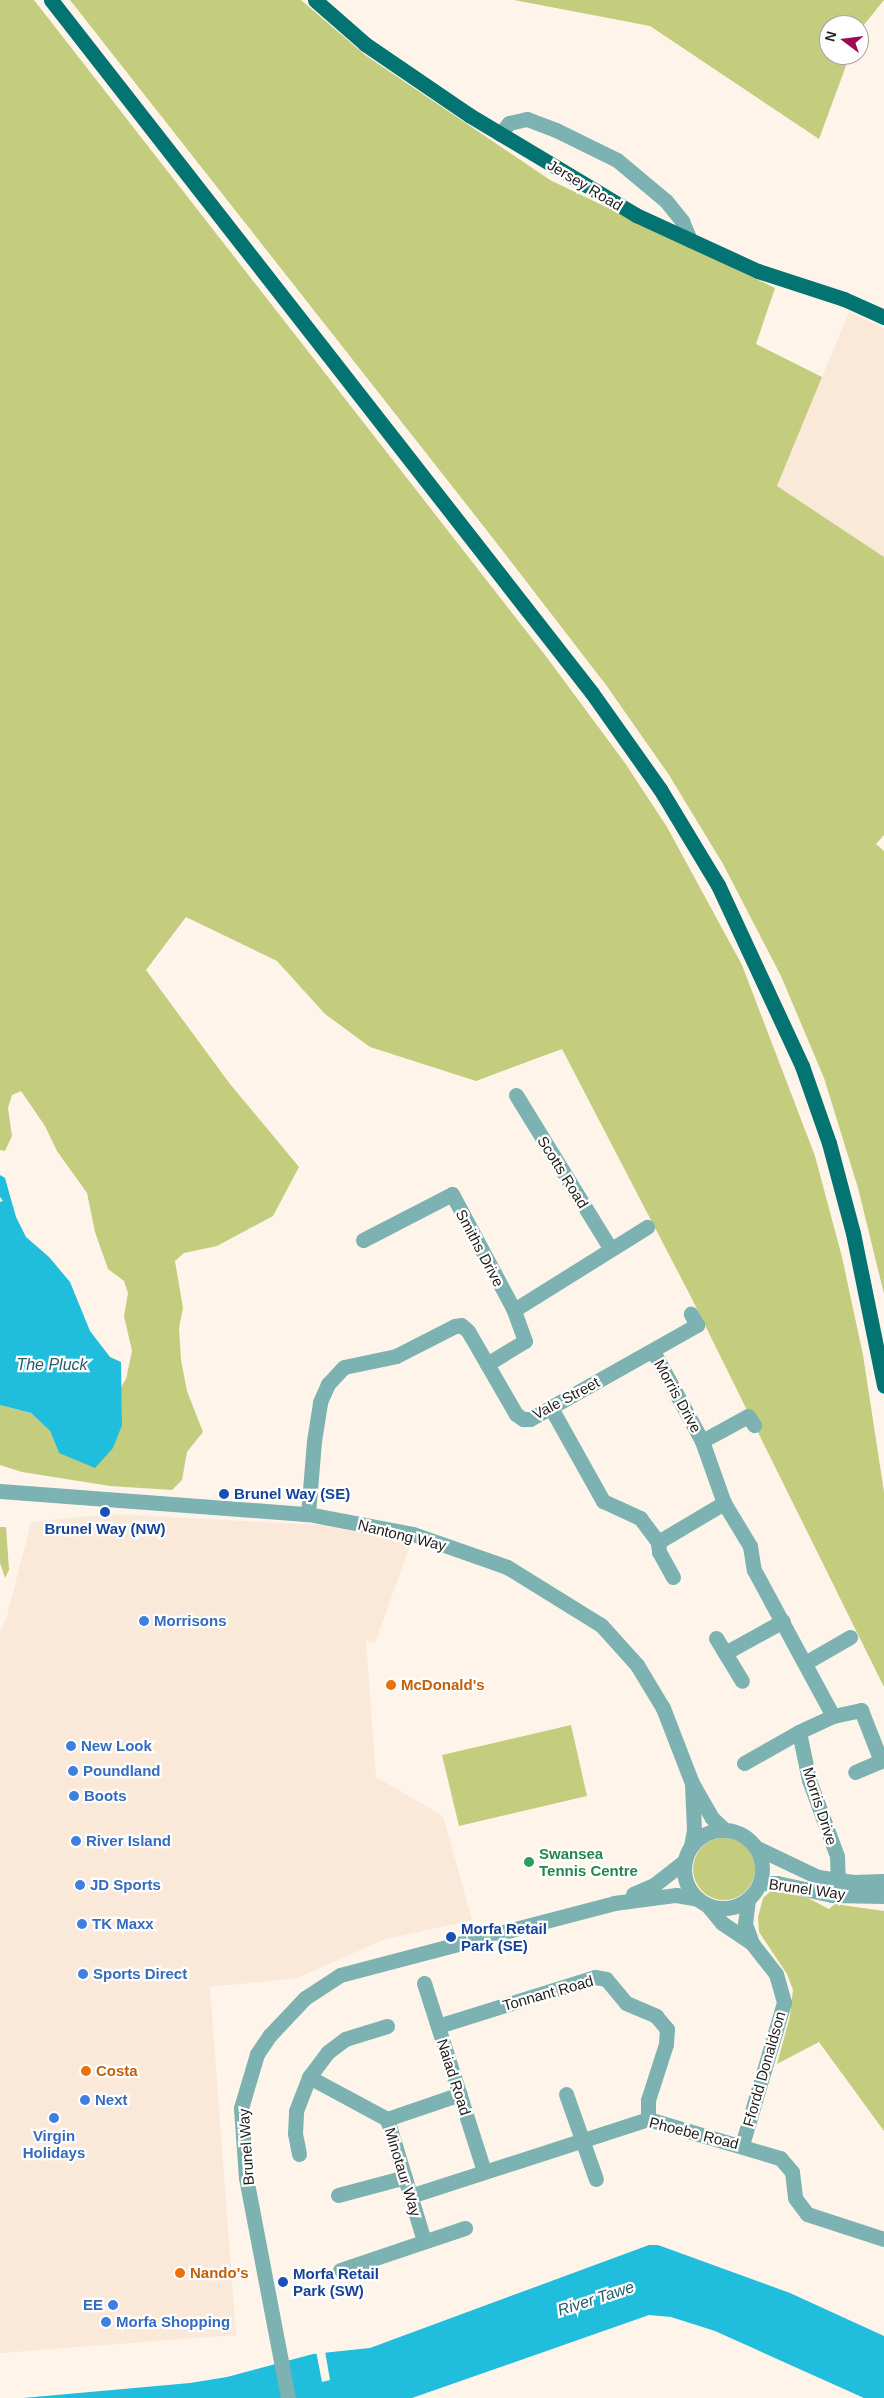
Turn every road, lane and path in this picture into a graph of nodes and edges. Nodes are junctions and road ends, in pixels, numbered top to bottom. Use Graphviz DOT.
graph roads {
  1 [pos="51,0"];
  2 [pos="315,0"];
  3 [pos="500,134"];
  4 [pos="690,240"];
  5 [pos="884,317"];
  6 [pos="516,1095"];
  7 [pos="647,1227"];
  8 [pos="363,1240"];
  9 [pos="610,1248"];
  10 [pos="514,1310"];
  11 [pos="691,1314"];
  12 [pos="653,1351"];
  13 [pos="487,1364"];
  14 [pos="884,1386"];
  15 [pos="551,1408"];
  16 [pos="754,1425"];
  17 [pos="702,1441"];
  18 [pos="0,1491"];
  19 [pos="724,1503"];
  20 [pos="308,1514"];
  21 [pos="658,1542"];
  22 [pos="673,1577"];
  23 [pos="783,1621"];
  24 [pos="850,1637"];
  25 [pos="716,1638"];
  26 [pos="725,1653"];
  27 [pos="805,1663"];
  28 [pos="742,1681"];
  29 [pos="833,1716"];
  30 [pos="799,1732"];
  31 [pos="744,1763"];
  32 [pos="855,1772"];
  33 [pos="692,1784"];
  34 [pos="724,1829"];
  35 [pos="691,1846"];
  36 [pos="757,1848"];
  37 [pos="684,1861"];
  38 [pos="838,1881"];
  39 [pos="884,1881"];
  40 [pos="760,1883"];
  41 [pos="884,1896"];
  42 [pos="748,1900"];
  43 [pos="702,1902"];
  44 [pos="614,1903"];
  45 [pos="752,1943"];
  46 [pos="424,1983"];
  47 [pos="387,2026"];
  48 [pos="438,2026"];
  49 [pos="309,2077"];
  50 [pos="460,2094"];
  51 [pos="566,2094"];
  52 [pos="387,2119"];
  53 [pos="648,2119"];
  54 [pos="581,2139"];
  55 [pos="742,2145"];
  56 [pos="299,2154"];
  57 [pos="484,2171"];
  58 [pos="405,2177"];
  59 [pos="596,2178"];
  60 [pos="338,2195"];
  61 [pos="410,2196"];
  62 [pos="465,2228"];
  63 [pos="884,2239"];
  64 [pos="424,2241"];
  65 [pos="340,2270"];
  66 [pos="288,2398"];
  1 -- 14 [label="main road"];
  2 -- 3 [label="main road, Jersey Road"];
  3 -- 4 [label="main road, Jersey Road"];
  3 -- 4 [label="street"];
  4 -- 5 [label="main road, Jersey Road"];
  6 -- 9 [label="street, Scotts Road"];
  7 -- 9 [label="street"];
  8 -- 10 [label="street, Smiths Drive"];
  9 -- 10 [label="street"];
  10 -- 13 [label="street"];
  11 -- 12 [label="street, Vale Street"];
  12 -- 15 [label="street, Vale Street"];
  12 -- 17 [label="street, Morris Drive"];
  13 -- 15 [label="street, Vale Street"];
  13 -- 20 [label="street, Vale Street"];
  15 -- 21 [label="street"];
  16 -- 17 [label="street, Morris Drive"];
  17 -- 19 [label="street, Morris Drive"];
  18 -- 20 [label="street, Nantong Way"];
  19 -- 21 [label="street"];
  19 -- 23 [label="street, Morris Drive"];
  20 -- 33 [label="street, Nantong Way"];
  21 -- 22 [label="street"];
  23 -- 26 [label="street"];
  23 -- 27 [label="street, Morris Drive"];
  24 -- 27 [label="street"];
  25 -- 26 [label="street"];
  26 -- 28 [label="street"];
  27 -- 29 [label="street, Morris Drive"];
  29 -- 30 [label="street"];
  29 -- 32 [label="street"];
  30 -- 31 [label="street"];
  30 -- 38 [label="street, Morris Drive"];
  33 -- 34 [label="street, Nantong Way"];
  33 -- 35 [label="street, Nantong Way"];
  34 -- 35 [label="street"];
  34 -- 36 [label="street"];
  35 -- 37 [label="street"];
  36 -- 38 [label="street, Brunel Way"];
  36 -- 40 [label="street"];
  37 -- 43 [label="street"];
  37 -- 44 [label="street, Brunel Way"];
  38 -- 39 [label="street, Brunel Way"];
  40 -- 41 [label="street, Brunel Way"];
  40 -- 42 [label="street"];
  42 -- 43 [label="street"];
  42 -- 45 [label="street, Ffordd Donaldson"];
  43 -- 44 [label="street, Brunel Way"];
  43 -- 45 [label="street, Ffordd Donaldson"];
  44 -- 66 [label="street, Brunel Way"];
  45 -- 55 [label="street, Ffordd Donaldson"];
  46 -- 48 [label="street, Naiad Road"];
  47 -- 49 [label="street"];
  48 -- 50 [label="street, Naiad Road"];
  48 -- 53 [label="street, Tonnant Road"];
  49 -- 52 [label="street"];
  49 -- 56 [label="street"];
  50 -- 52 [label="street, Minotaur Way"];
  50 -- 57 [label="street, Naiad Road"];
  51 -- 54 [label="street"];
  52 -- 58 [label="street, Minotaur Way"];
  53 -- 54 [label="street, Phoebe Road"];
  53 -- 55 [label="street, Phoebe Road"];
  54 -- 57 [label="street, Phoebe Road"];
  54 -- 59 [label="street"];
  55 -- 63 [label="street, Phoebe Road"];
  57 -- 61 [label="street, Phoebe Road"];
  58 -- 60 [label="street"];
  58 -- 61 [label="street, Minotaur Way"];
  61 -- 64 [label="street, Minotaur Way"];
  62 -- 64 [label="street"];
  64 -- 65 [label="street"];
}
